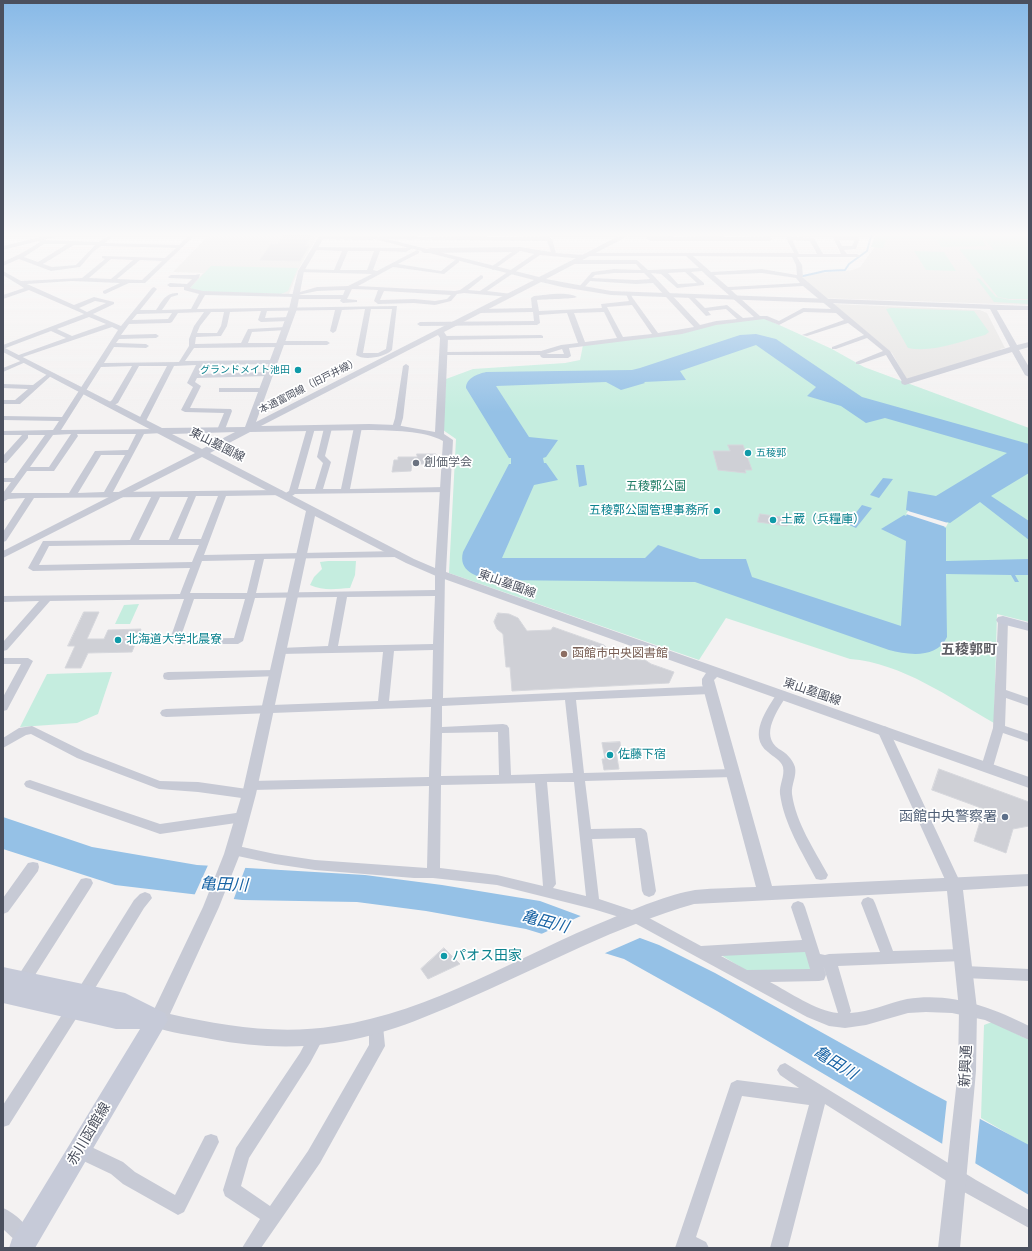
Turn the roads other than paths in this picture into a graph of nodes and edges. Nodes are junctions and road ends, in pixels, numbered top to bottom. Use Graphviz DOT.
graph roads {
  1 [pos="42,294"];
  2 [pos="150,294"];
  3 [pos="175,294"];
  4 [pos="202,294"];
  5 [pos="245,294"];
  6 [pos="300,294"];
  7 [pos="347,294"];
  8 [pos="380,294"];
  9 [pos="455,294"];
  10 [pos="492,294"];
  11 [pos="629,294"];
  12 [pos="643,294"];
  13 [pos="732,294"];
  14 [pos="817,294"];
  15 [pos="510,295"];
  16 [pos="667,295"];
  17 [pos="295,296"];
  18 [pos="689,296"];
  19 [pos="345,297"];
  20 [pos="574,297"];
  21 [pos="736,298"];
  22 [pos="377,301"];
  23 [pos="826,301"];
  24 [pos="633,303"];
  25 [pos="439,306"];
  26 [pos="368,307"];
  27 [pos="395,307"];
  28 [pos="992,307"];
  29 [pos="73,308"];
  30 [pos="339,308"];
  31 [pos="1029,308"];
  32 [pos="265,309"];
  33 [pos="293,309"];
  34 [pos="193,310"];
  35 [pos="209,310"];
  36 [pos="227,310"];
  37 [pos="606,310"];
  38 [pos="703,310"];
  39 [pos="158,311"];
  40 [pos="176,311"];
  41 [pos="479,311"];
  42 [pos="837,311"];
  43 [pos="136,312"];
  44 [pos="535,312"];
  45 [pos="571,312"];
  46 [pos="88,315"];
  47 [pos="758,318"];
  48 [pos="289,319"];
  49 [pos="742,320"];
  50 [pos="849,320"];
  51 [pos="128,322"];
  52 [pos="716,323"];
  53 [pos="420,324"];
  54 [pos="453,324"];
  55 [pos="111,325"];
  56 [pos="699,328"];
  57 [pos="51,329"];
  58 [pos="122,329"];
  59 [pos="285,329"];
  60 [pos="333,331"];
  61 [pos="194,335"];
  62 [pos="441,335"];
  63 [pos="656,335"];
  64 [pos="805,335"];
  65 [pos="156,336"];
  66 [pos="868,336"];
  67 [pos="117,337"];
  68 [pos="541,337"];
  69 [pos="72,338"];
  70 [pos="621,339"];
  71 [pos="327,343"];
  72 [pos="280,344"];
  73 [pos="582,344"];
  74 [pos="1029,344"];
  75 [pos="111,345"];
  76 [pos="244,345"];
  77 [pos="516,345"];
  78 [pos="146,346"];
  79 [pos="192,346"];
  80 [pos="834,348"];
  81 [pos="488,349"];
  82 [pos="1015,349"];
  83 [pos="4,350"];
  84 [pos="888,352"];
  85 [pos="388,354"];
  86 [pos="443,354"];
  87 [pos="22,359"];
  88 [pos="274,362"];
  89 [pos="172,363"];
  90 [pos="181,363"];
  91 [pos="200,363"];
  92 [pos="858,363"];
  93 [pos="136,364"];
  94 [pos="98,365"];
  95 [pos="406,366"];
  96 [pos="3,370"];
  97 [pos="50,374"];
  98 [pos="269,374"];
  99 [pos="1029,375"];
  100 [pos="194,376"];
  101 [pos="905,382"];
  102 [pos="3,386"];
  103 [pos="34,387"];
  104 [pos="83,390"];
  105 [pos="222,390"];
  106 [pos="263,390"];
  107 [pos="3,402"];
  108 [pos="110,405"];
  109 [pos="3,418"];
  110 [pos="63,419"];
  111 [pos="141,426"];
  112 [pos="358,427"];
  113 [pos="311,428"];
  114 [pos="328,428"];
  115 [pos="396,428"];
  116 [pos="249,429"];
  117 [pos="222,430"];
  118 [pos="162,431"];
  119 [pos="3,433"];
  120 [pos="52,433"];
  121 [pos="439,435"];
  122 [pos="24,436"];
  123 [pos="74,436"];
  124 [pos="130,452"];
  125 [pos="202,452"];
  126 [pos="3,462"];
  127 [pos="25,469"];
  128 [pos="3,480"];
  129 [pos="17,480"];
  130 [pos="445,490"];
  131 [pos="318,492"];
  132 [pos="345,492"];
  133 [pos="223,493"];
  134 [pos="157,494"];
  135 [pos="193,494"];
  136 [pos="286,494"];
  137 [pos="72,495"];
  138 [pos="107,495"];
  139 [pos="121,495"];
  140 [pos="32,496"];
  141 [pos="4,498"];
  142 [pos="311,510"];
  143 [pos="3,539"];
  144 [pos="172,542"];
  145 [pos="204,542"];
  146 [pos="133,543"];
  147 [pos="398,554"];
  148 [pos="3,555"];
  149 [pos="301,556"];
  150 [pos="259,557"];
  151 [pos="197,561"];
  152 [pos="440,574"];
  153 [pos="439,593"];
  154 [pos="293,594"];
  155 [pos="250,595"];
  156 [pos="187,596"];
  157 [pos="342,597"];
  158 [pos="3,599"];
  159 [pos="46,599"];
  160 [pos="1003,620"];
  161 [pos="1029,628"];
  162 [pos="439,647"];
  163 [pos="3,648"];
  164 [pos="389,648"];
  165 [pos="332,650"];
  166 [pos="280,651"];
  167 [pos="3,661"];
  168 [pos="714,672"];
  169 [pos="275,674"];
  170 [pos="168,676"];
  171 [pos="710,690"];
  172 [pos="1000,692"];
  173 [pos="782,695"];
  174 [pos="570,696"];
  175 [pos="1029,702"];
  176 [pos="438,703"];
  177 [pos="383,705"];
  178 [pos="3,707"];
  179 [pos="268,708"];
  180 [pos="166,713"];
  181 [pos="999,728"];
  182 [pos="444,730"];
  183 [pos="883,730"];
  184 [pos="1029,738"];
  185 [pos="3,744"];
  186 [pos="987,767"];
  187 [pos="732,773"];
  188 [pos="579,777"];
  189 [pos="541,778"];
  190 [pos="505,779"];
  191 [pos="436,781"];
  192 [pos="1029,783"];
  193 [pos="30,784"];
  194 [pos="250,790"];
  195 [pos="243,817"];
  196 [pos="586,834"];
  197 [pos="232,852"];
  198 [pos="33,867"];
  199 [pos="433,873"];
  200 [pos="821,875"];
  201 [pos="1029,880"];
  202 [pos="86,883"];
  203 [pos="550,884"];
  204 [pos="954,884"];
  205 [pos="649,891"];
  206 [pos="766,893"];
  207 [pos="145,898"];
  208 [pos="593,903"];
  209 [pos="868,903"];
  210 [pos="3,908"];
  211 [pos="798,908"];
  212 [pos="628,918"];
  213 [pos="811,946"];
  214 [pos="701,952"];
  215 [pos="889,958"];
  216 [pos="822,960"];
  217 [pos="964,964"];
  218 [pos="826,974"];
  219 [pos="1029,975"];
  220 [pos="3,976"];
  221 [pos="748,976"];
  222 [pos="23,981"];
  223 [pos="3,994"];
  224 [pos="79,1001"];
  225 [pos="968,1009"];
  226 [pos="844,1011"];
  227 [pos="158,1020"];
  228 [pos="376,1026"];
  229 [pos="1029,1033"];
  230 [pos="316,1037"];
  231 [pos="785,1070"];
  232 [pos="826,1098"];
  233 [pos="3,1119"];
  234 [pos="211,1142"];
  235 [pos="79,1150"];
  236 [pos="957,1173"];
  237 [pos="3,1217"];
  238 [pos="272,1217"];
  239 [pos="1029,1219"];
  240 [pos="27,1245"];
  241 [pos="690,1246"];
  242 [pos="251,1248"];
  243 [pos="779,1248"];
  244 [pos="949,1248"];
  1 -- 29 [label="street"];
  2 -- 43 [label="street"];
  3 -- 39 [label="street"];
  4 -- 34 [label="street"];
  5 -- 17 [label="street"];
  6 -- 17 [label="street"];
  7 -- 19 [label="street"];
  8 -- 22 [label="street"];
  9 -- 22 [label="street"];
  10 -- 15 [label="street"];
  11 -- 24 [label="street"];
  12 -- 16 [label="street"];
  13 -- 21 [label="street"];
  14 -- 23 [label="street"];
  15 -- 41 [label="street, 本通富岡線（旧戸井線）"];
  16 -- 18 [label="street"];
  16 -- 56 [label="street"];
  17 -- 19 [label="street"];
  17 -- 33 [label="street"];
  18 -- 21 [label="street"];
  18 -- 38 [label="street"];
  19 -- 22 [label="street"];
  20 -- 44 [label="street"];
  20 -- 45 [label="street"];
  21 -- 23 [label="street"];
  21 -- 47 [label="street"];
  23 -- 28 [label="street"];
  23 -- 42 [label="street"];
  24 -- 37 [label="street"];
  24 -- 63 [label="street"];
  25 -- 27 [label="street"];
  26 -- 27 [label="street"];
  26 -- 30 [label="street"];
  26 -- 85 [label="street"];
  27 -- 85 [label="street"];
  28 -- 31 [label="street"];
  28 -- 82 [label="street"];
  29 -- 46 [label="street"];
  29 -- 46 [label="street"];
  30 -- 33 [label="street"];
  30 -- 60 [label="street"];
  32 -- 33 [label="street"];
  32 -- 36 [label="street"];
  32 -- 48 [label="street"];
  33 -- 48 [label="street"];
  34 -- 35 [label="street"];
  34 -- 40 [label="street"];
  35 -- 36 [label="street"];
  35 -- 61 [label="street"];
  36 -- 61 [label="street"];
  37 -- 45 [label="street"];
  37 -- 70 [label="street"];
  38 -- 49 [label="street"];
  38 -- 52 [label="street"];
  39 -- 40 [label="street"];
  39 -- 43 [label="street"];
  40 -- 51 [label="street"];
  41 -- 44 [label="street"];
  41 -- 54 [label="street, 本通富岡線（旧戸井線）"];
  42 -- 47 [label="street"];
  42 -- 50 [label="street"];
  43 -- 51 [label="street"];
  44 -- 45 [label="street"];
  44 -- 54 [label="street"];
  45 -- 73 [label="street"];
  46 -- 55 [label="street"];
  46 -- 57 [label="street"];
  47 -- 49 [label="street"];
  48 -- 59 [label="street"];
  49 -- 52 [label="street"];
  50 -- 64 [label="street"];
  50 -- 66 [label="street"];
  51 -- 58 [label="street"];
  52 -- 56 [label="street"];
  53 -- 54 [label="street"];
  54 -- 62 [label="street, 本通富岡線（旧戸井線）"];
  55 -- 58 [label="street"];
  55 -- 69 [label="street"];
  56 -- 63 [label="street"];
  57 -- 69 [label="street"];
  57 -- 83 [label="street"];
  58 -- 67 [label="street"];
  59 -- 72 [label="street"];
  59 -- 76 [label="street"];
  61 -- 79 [label="street"];
  62 -- 81 [label="street"];
  62 -- 85 [label="street, 本通富岡線（旧戸井線）"];
  62 -- 86 [label="street"];
  63 -- 70 [label="street"];
  65 -- 67 [label="street"];
  66 -- 80 [label="street"];
  66 -- 84 [label="street"];
  67 -- 75 [label="street"];
  68 -- 77 [label="street"];
  69 -- 87 [label="street"];
  70 -- 73 [label="street"];
  71 -- 72 [label="street"];
  72 -- 76 [label="street"];
  72 -- 88 [label="street"];
  73 -- 77 [label="street"];
  74 -- 82 [label="street"];
  75 -- 78 [label="street"];
  75 -- 94 [label="street"];
  76 -- 79 [label="street"];
  77 -- 81 [label="street"];
  77 -- 81 [label="street"];
  79 -- 90 [label="street"];
  81 -- 86 [label="street"];
  82 -- 99 [label="street"];
  82 -- 101 [label="street"];
  83 -- 87 [label="street, 東山墓園線"];
  84 -- 92 [label="street"];
  84 -- 101 [label="street"];
  85 -- 116 [label="street, 本通富岡線（旧戸井線）"];
  86 -- 121 [label="street"];
  87 -- 96 [label="street"];
  87 -- 97 [label="street, 東山墓園線"];
  88 -- 91 [label="street"];
  88 -- 98 [label="street"];
  89 -- 90 [label="street"];
  89 -- 93 [label="street"];
  89 -- 111 [label="street"];
  90 -- 91 [label="street"];
  91 -- 100 [label="street"];
  93 -- 94 [label="street"];
  93 -- 108 [label="street"];
  94 -- 104 [label="street"];
  95 -- 115 [label="street"];
  97 -- 103 [label="street"];
  97 -- 104 [label="street, 東山墓園線"];
  98 -- 100 [label="street"];
  98 -- 106 [label="street"];
  100 -- 117 [label="street"];
  102 -- 103 [label="street"];
  103 -- 107 [label="street"];
  104 -- 108 [label="street, 東山墓園線"];
  104 -- 110 [label="street"];
  105 -- 106 [label="street"];
  106 -- 116 [label="street"];
  108 -- 111 [label="street, 東山墓園線"];
  109 -- 110 [label="street"];
  110 -- 120 [label="street"];
  111 -- 118 [label="street, 東山墓園線"];
  111 -- 120 [label="street"];
  111 -- 124 [label="street"];
  112 -- 114 [label="street"];
  112 -- 115 [label="street"];
  112 -- 132 [label="street"];
  113 -- 114 [label="street"];
  113 -- 116 [label="street"];
  113 -- 136 [label="street"];
  114 -- 131 [label="street"];
  115 -- 121 [label="street"];
  116 -- 117 [label="street"];
  116 -- 125 [label="street, 本通富岡線（旧戸井線）"];
  117 -- 118 [label="street"];
  118 -- 125 [label="street, 東山墓園線"];
  119 -- 120 [label="street"];
  120 -- 127 [label="street"];
  121 -- 130 [label="street"];
  122 -- 126 [label="street"];
  123 -- 127 [label="street"];
  124 -- 137 [label="street"];
  124 -- 138 [label="street"];
  125 -- 136 [label="street, 東山墓園線"];
  125 -- 139 [label="street, 本通富岡線（旧戸井線）"];
  127 -- 129 [label="street"];
  128 -- 129 [label="street"];
  129 -- 141 [label="street"];
  130 -- 132 [label="street"];
  130 -- 152 [label="street"];
  131 -- 132 [label="street"];
  131 -- 136 [label="street"];
  133 -- 135 [label="street"];
  133 -- 136 [label="street"];
  133 -- 145 [label="street"];
  134 -- 135 [label="street"];
  134 -- 139 [label="street"];
  134 -- 146 [label="street"];
  135 -- 144 [label="street"];
  136 -- 142 [label="street, 東山墓園線"];
  137 -- 138 [label="street"];
  137 -- 140 [label="street"];
  138 -- 139 [label="street"];
  139 -- 148 [label="street, 本通富岡線（旧戸井線）"];
  140 -- 141 [label="street"];
  140 -- 143 [label="street"];
  142 -- 147 [label="street, 東山墓園線"];
  142 -- 149 [label="street"];
  144 -- 145 [label="street"];
  144 -- 146 [label="street"];
  145 -- 151 [label="street"];
  146 -- 151 [label="street"];
  147 -- 149 [label="street"];
  147 -- 152 [label="street, 東山墓園線"];
  149 -- 150 [label="street"];
  149 -- 154 [label="street"];
  150 -- 151 [label="street"];
  150 -- 155 [label="street"];
  151 -- 156 [label="street"];
  152 -- 153 [label="street"];
  152 -- 168 [label="street, 東山墓園線"];
  153 -- 154 [label="street"];
  153 -- 162 [label="street"];
  154 -- 155 [label="street"];
  154 -- 166 [label="street"];
  155 -- 156 [label="street"];
  155 -- 156 [label="street"];
  156 -- 159 [label="street"];
  157 -- 165 [label="street"];
  158 -- 159 [label="street"];
  159 -- 163 [label="street"];
  160 -- 161 [label="main road"];
  160 -- 172 [label="street"];
  162 -- 164 [label="street"];
  162 -- 176 [label="street"];
  164 -- 165 [label="street"];
  164 -- 177 [label="street"];
  165 -- 166 [label="street"];
  166 -- 169 [label="street"];
  167 -- 178 [label="street"];
  168 -- 171 [label="street"];
  168 -- 173 [label="street, 東山墓園線"];
  169 -- 170 [label="street"];
  169 -- 179 [label="street"];
  171 -- 174 [label="street"];
  171 -- 187 [label="street"];
  172 -- 175 [label="street"];
  172 -- 181 [label="street"];
  173 -- 183 [label="street, 東山墓園線"];
  173 -- 200 [label="street"];
  174 -- 176 [label="street"];
  174 -- 188 [label="street"];
  176 -- 177 [label="street"];
  176 -- 191 [label="street"];
  177 -- 179 [label="street"];
  179 -- 180 [label="street"];
  179 -- 194 [label="street"];
  181 -- 184 [label="street"];
  181 -- 186 [label="street"];
  182 -- 190 [label="street"];
  183 -- 186 [label="street, 東山墓園線"];
  183 -- 204 [label="street"];
  185 -- 194 [label="street"];
  186 -- 192 [label="street, 東山墓園線"];
  187 -- 188 [label="street"];
  187 -- 206 [label="street"];
  188 -- 189 [label="street"];
  188 -- 196 [label="street"];
  189 -- 190 [label="street"];
  189 -- 203 [label="street"];
  190 -- 191 [label="street"];
  191 -- 194 [label="street"];
  191 -- 199 [label="street"];
  193 -- 195 [label="street"];
  194 -- 195 [label="street"];
  195 -- 197 [label="street"];
  196 -- 205 [label="street"];
  196 -- 208 [label="street"];
  197 -- 199 [label="street"];
  197 -- 227 [label="street"];
  198 -- 210 [label="street"];
  199 -- 208 [label="street"];
  201 -- 204 [label="street"];
  202 -- 222 [label="street"];
  204 -- 206 [label="street"];
  204 -- 217 [label="street, 新興通"];
  206 -- 212 [label="street"];
  207 -- 224 [label="street"];
  208 -- 212 [label="street"];
  209 -- 215 [label="street"];
  211 -- 213 [label="street"];
  212 -- 214 [label="street"];
  212 -- 228 [label="street"];
  213 -- 214 [label="street"];
  213 -- 216 [label="street"];
  214 -- 221 [label="street"];
  215 -- 216 [label="street"];
  215 -- 217 [label="street"];
  216 -- 218 [label="street"];
  217 -- 219 [label="street"];
  217 -- 225 [label="street, 新興通"];
  218 -- 221 [label="street"];
  218 -- 226 [label="street"];
  220 -- 222 [label="main road"];
  221 -- 225 [label="street"];
  222 -- 224 [label="main road"];
  223 -- 224 [label="main road"];
  224 -- 227 [label="main road"];
  224 -- 233 [label="street"];
  225 -- 229 [label="street"];
  225 -- 236 [label="street, 新興通"];
  227 -- 230 [label="street"];
  227 -- 235 [label="main road, 赤川函館線"];
  228 -- 230 [label="street"];
  228 -- 238 [label="street"];
  230 -- 238 [label="street"];
  231 -- 232 [label="street"];
  232 -- 236 [label="street"];
  232 -- 241 [label="street"];
  232 -- 243 [label="street"];
  234 -- 235 [label="street"];
  235 -- 240 [label="main road, 赤川函館線"];
  236 -- 239 [label="street"];
  236 -- 244 [label="street, 新興通"];
  237 -- 240 [label="street"];
  238 -- 242 [label="street"];
}
